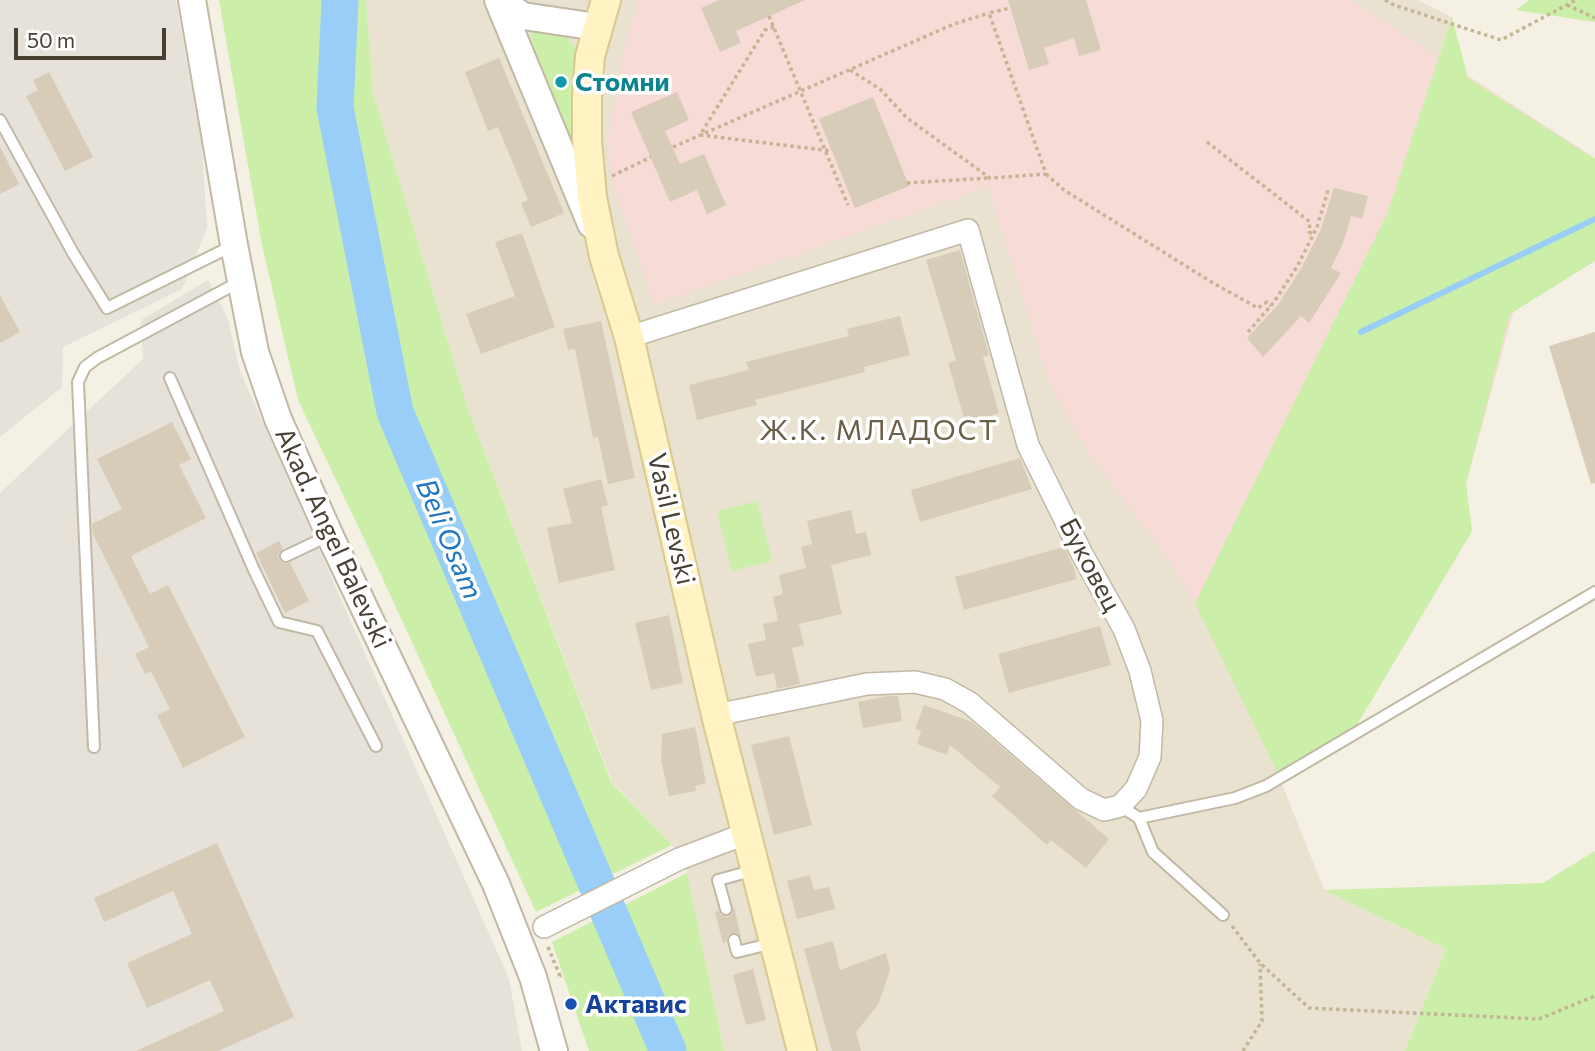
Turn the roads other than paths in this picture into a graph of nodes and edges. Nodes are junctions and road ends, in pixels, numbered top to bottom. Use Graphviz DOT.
graph roads {
  1 [pos="192,0"];
  2 [pos="498,0"];
  3 [pos="606,0"];
  4 [pos="597,27"];
  5 [pos="0,120"];
  6 [pos="234,245"];
  7 [pos="604,256"];
  8 [pos="241,281"];
  9 [pos="629,337"];
  10 [pos="170,378"];
  11 [pos="330,536"];
  12 [pos="286,556"];
  13 [pos="1595,592"];
  14 [pos="716,715"];
  15 [pos="376,746"];
  16 [pos="94,747"];
  17 [pos="1120,806"];
  18 [pos="1139,818"];
  19 [pos="745,834"];
  20 [pos="755,870"];
  21 [pos="726,909"];
  22 [pos="1223,915"];
  23 [pos="546,935"];
  24 [pos="734,940"];
  25 [pos="774,943"];
  26 [pos="554,1051"];
  27 [pos="802,1051"];
  1 -- 6 [label="street, Akad. Angel Balevski"];
  2 -- 4 [label="street, Vasil Levski"];
  2 -- 7 [label="street, Vasil Levski"];
  3 -- 4 [label="main road"];
  4 -- 7 [label="main road"];
  5 -- 6 [label="lane"];
  6 -- 8 [label="street, Akad. Angel Balevski"];
  7 -- 9 [label="main road, Vasil Levski"];
  8 -- 11 [label="street, Akad. Angel Balevski"];
  8 -- 16 [label="lane"];
  9 -- 14 [label="main road, Vasil Levski"];
  9 -- 17 [label="street, Буковец"];
  10 -- 15 [label="lane"];
  11 -- 12 [label="lane"];
  11 -- 26 [label="street, Akad. Angel Balevski"];
  13 -- 18 [label="lane"];
  14 -- 17 [label="street"];
  14 -- 19 [label="main road, Vasil Levski"];
  17 -- 18 [label="lane"];
  18 -- 22 [label="lane"];
  19 -- 20 [label="main road, Vasil Levski"];
  19 -- 23 [label="street"];
  20 -- 21 [label="lane"];
  20 -- 25 [label="main road, Vasil Levski"];
  24 -- 25 [label="lane"];
  25 -- 27 [label="main road, Vasil Levski"];
}
